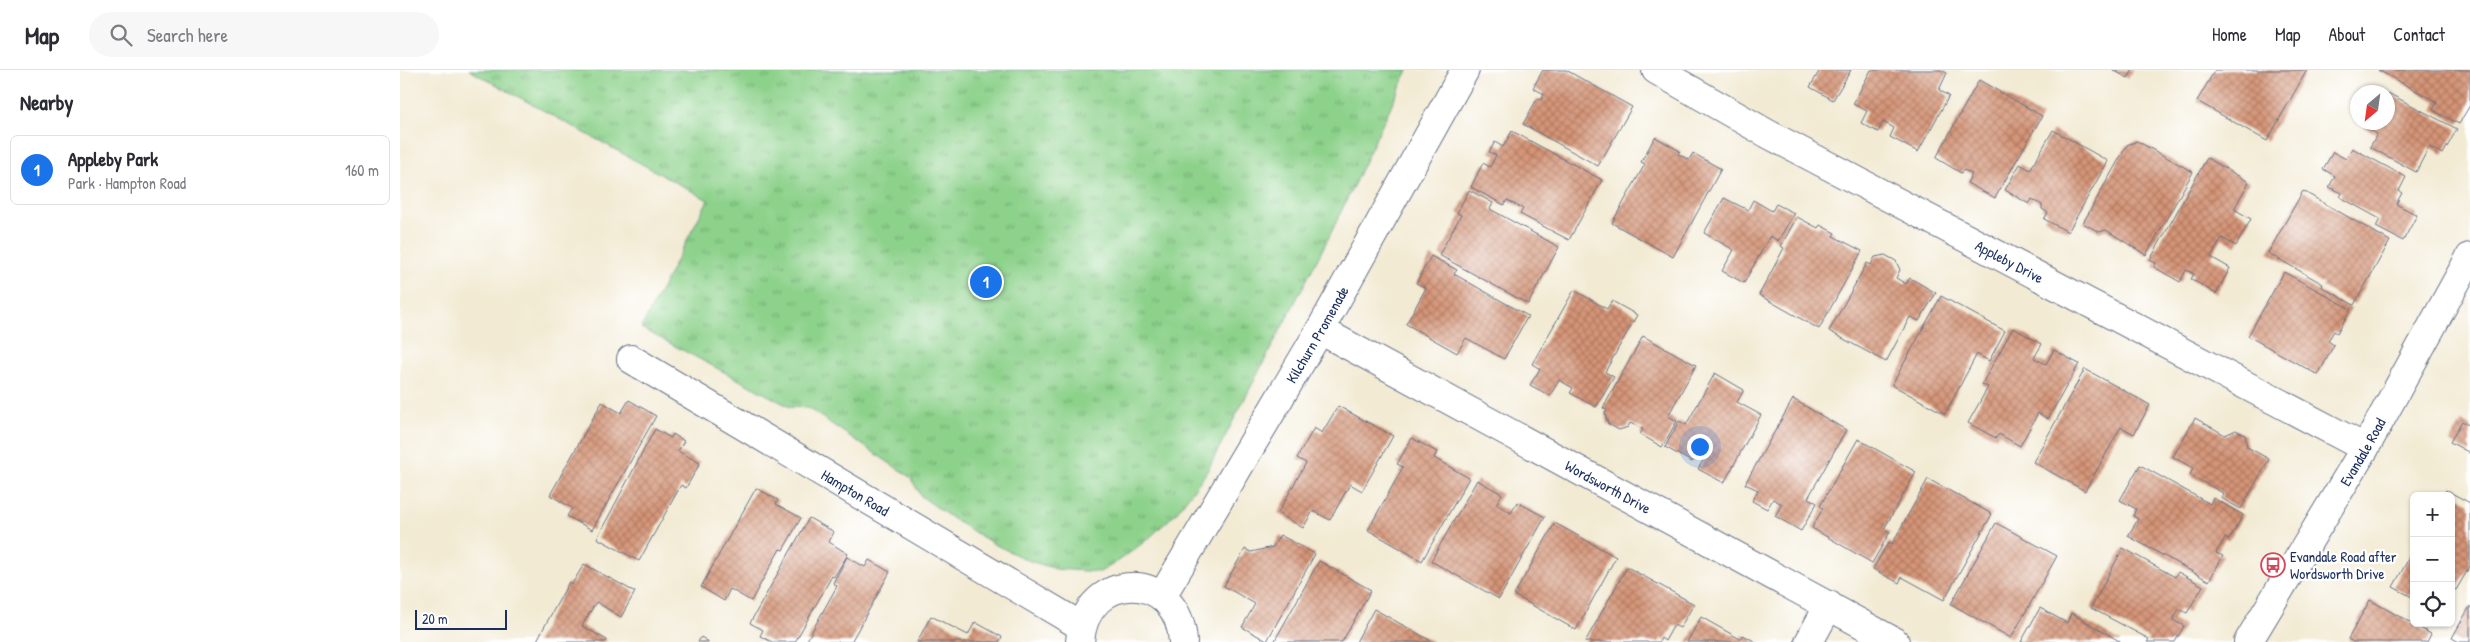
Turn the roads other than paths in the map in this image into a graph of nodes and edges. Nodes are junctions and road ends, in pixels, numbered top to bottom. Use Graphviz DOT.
graph roads {
  1 [pos="1465,70"];
  2 [pos="1656,70"];
  3 [pos="2470,257"];
  4 [pos="1320,330"];
  5 [pos="631,359"];
  6 [pos="2365,448"];
  7 [pos="1162,596"];
  8 [pos="1829,606"];
  9 [pos="1081,634"];
  10 [pos="1183,642"];
  11 [pos="1809,642"];
  12 [pos="1895,642"];
  13 [pos="2248,642"];
  1 -- 4 [label="street, Kilchurn Promenade"];
  2 -- 6 [label="street, Appleby Drive"];
  3 -- 6 [label="street, Evandale Road"];
  4 -- 7 [label="street, Kilchurn Promenade"];
  4 -- 8 [label="street, Wordsworth Drive"];
  5 -- 9 [label="street, Hampton Road"];
  6 -- 13 [label="street, Evandale Road"];
  7 -- 9 [label="street"];
  7 -- 10 [label="street"];
  8 -- 11 [label="street"];
  8 -- 12 [label="street, Wordsworth Drive"];
}
